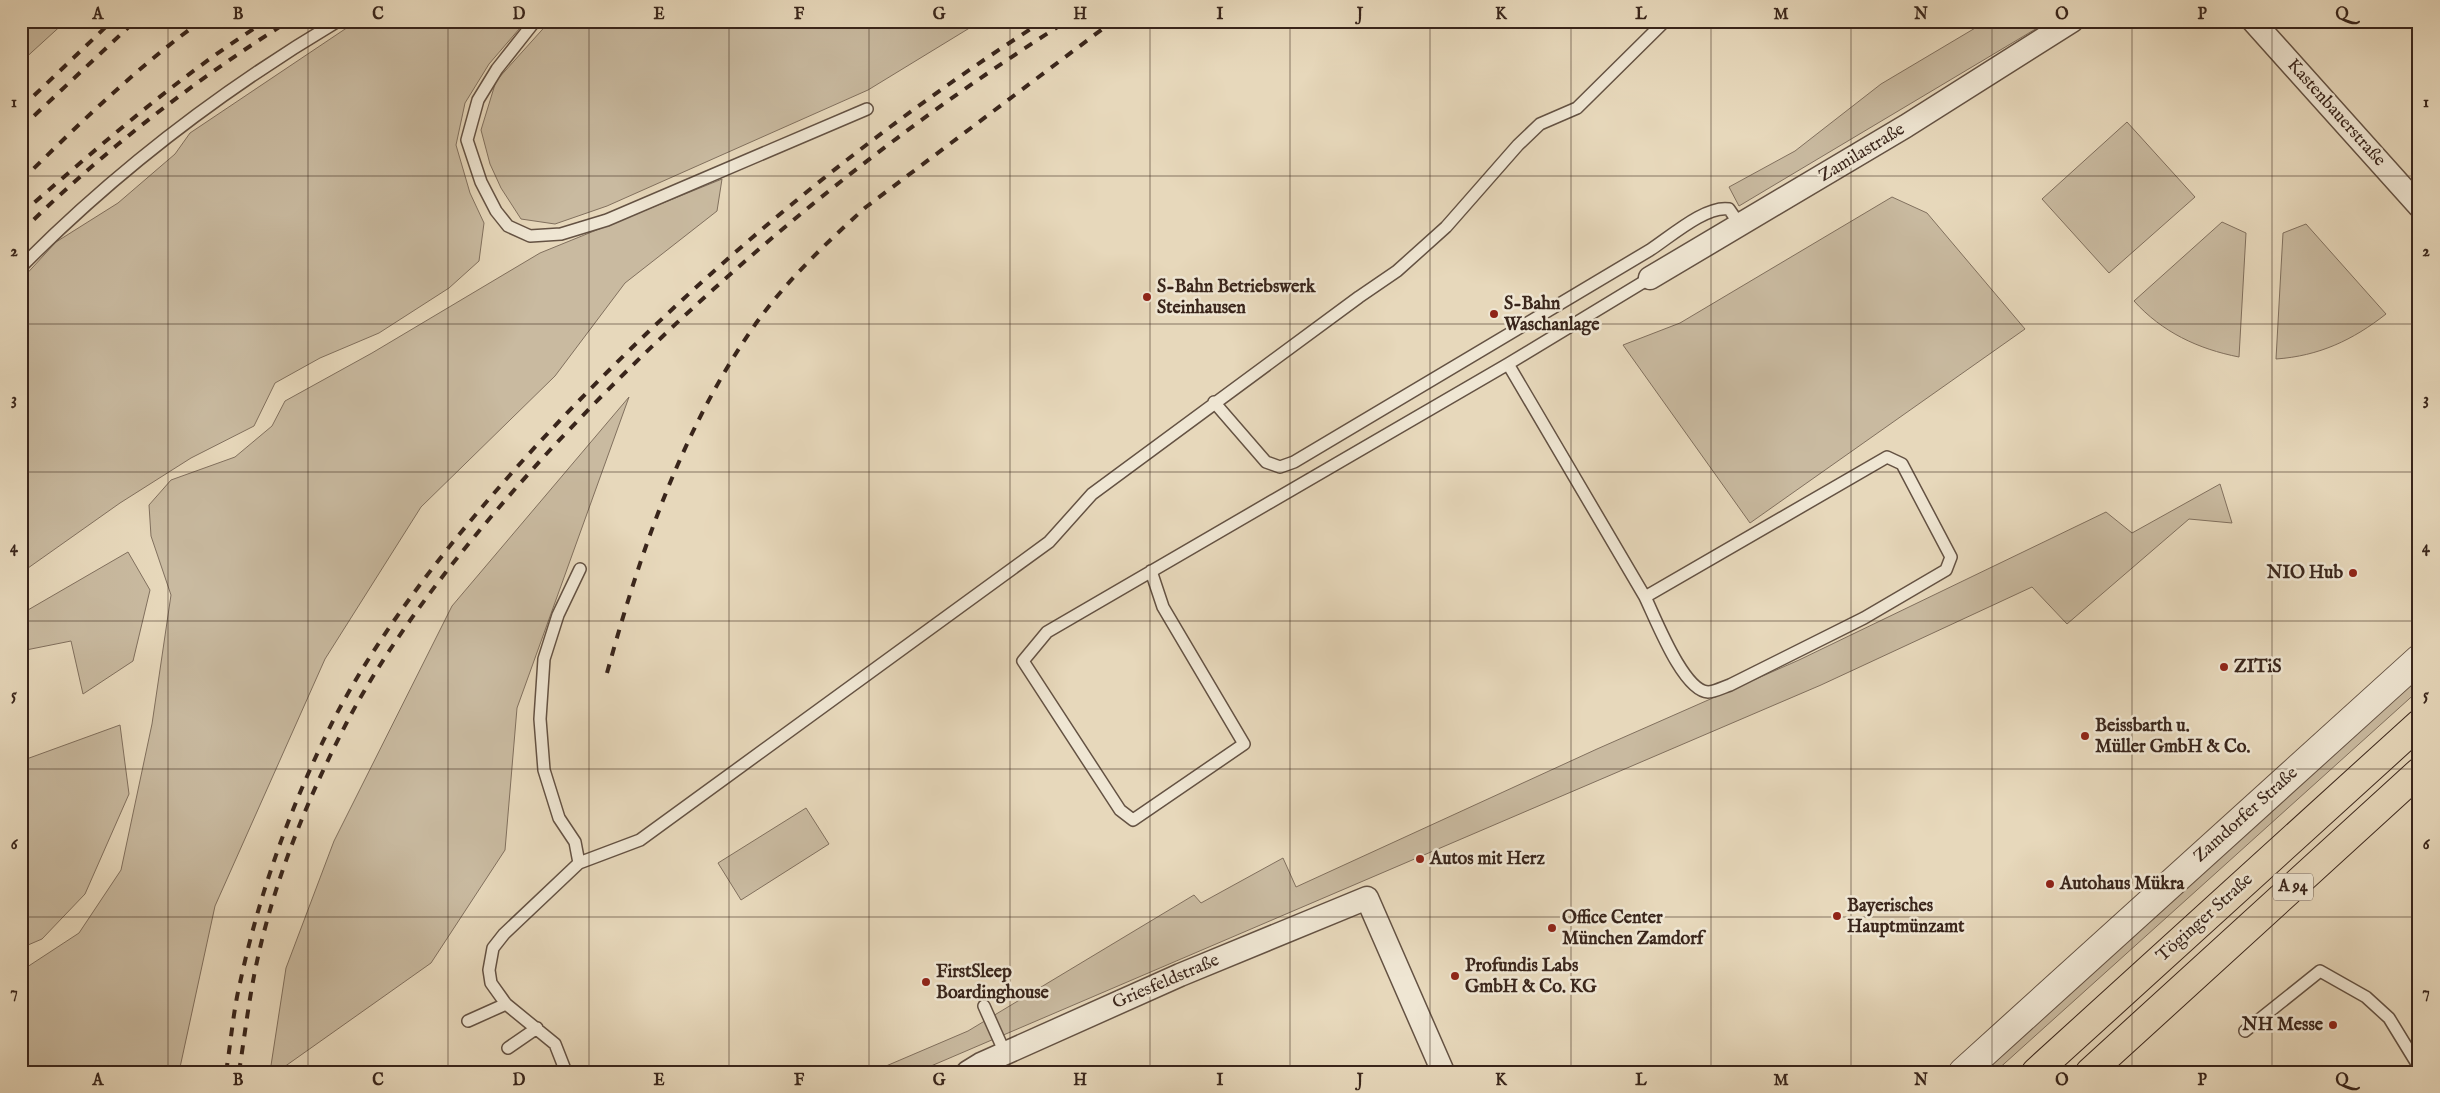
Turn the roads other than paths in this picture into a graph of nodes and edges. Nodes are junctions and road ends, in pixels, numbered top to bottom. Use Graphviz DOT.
graph roads {
  1 [pos="338,21"];
  2 [pos="535,21"];
  3 [pos="1665,21"];
  4 [pos="2072,21"];
  5 [pos="2253,21"];
  6 [pos="867,109"];
  7 [pos="2419,206"];
  8 [pos="1740,225"];
  9 [pos="21,267"];
  10 [pos="1650,278"];
  11 [pos="1508,364"];
  12 [pos="1214,402"];
  13 [pos="580,568"];
  14 [pos="1151,571"];
  15 [pos="1645,597"];
  16 [pos="2419,659"];
  17 [pos="2419,724"];
  18 [pos="2419,772"];
  19 [pos="579,863"];
  20 [pos="506,1004"];
  21 [pos="984,1006"];
  22 [pos="468,1021"];
  23 [pos="537,1028"];
  24 [pos="2245,1031"];
  25 [pos="508,1048"];
  26 [pos="1005,1053"];
  27 [pos="2419,1067"];
  28 [pos="566,1072"];
  29 [pos="968,1072"];
  30 [pos="1443,1072"];
  31 [pos="1963,1072"];
  32 [pos="2036,1072"];
  33 [pos="2090,1072"];
  1 -- 9 [label="lane"];
  2 -- 6 [label="lane"];
  3 -- 12 [label="lane"];
  4 -- 8 [label="street, Zamilastraße"];
  5 -- 7 [label="street, Kastenbauerstraße"];
  8 -- 10 [label="street, Zamilastraße"];
  8 -- 12 [label="lane"];
  10 -- 11 [label="lane"];
  11 -- 14 [label="lane"];
  11 -- 15 [label="lane"];
  12 -- 19 [label="lane"];
  13 -- 19 [label="lane"];
  14 -- 14 [label="lane"];
  15 -- 15 [label="lane"];
  16 -- 31 [label="street, Zamdorfer Straße"];
  17 -- 32 [label="highway, Töginger Straße / A 94"];
  18 -- 33 [label="highway, Töginger Straße / A 94"];
  19 -- 20 [label="lane"];
  20 -- 22 [label="lane"];
  20 -- 23 [label="lane"];
  21 -- 26 [label="lane"];
  23 -- 25 [label="lane"];
  23 -- 28 [label="lane"];
  24 -- 27 [label="lane"];
  26 -- 29 [label="street, Griesfeldstraße"];
  26 -- 30 [label="street, Griesfeldstraße"];
}
